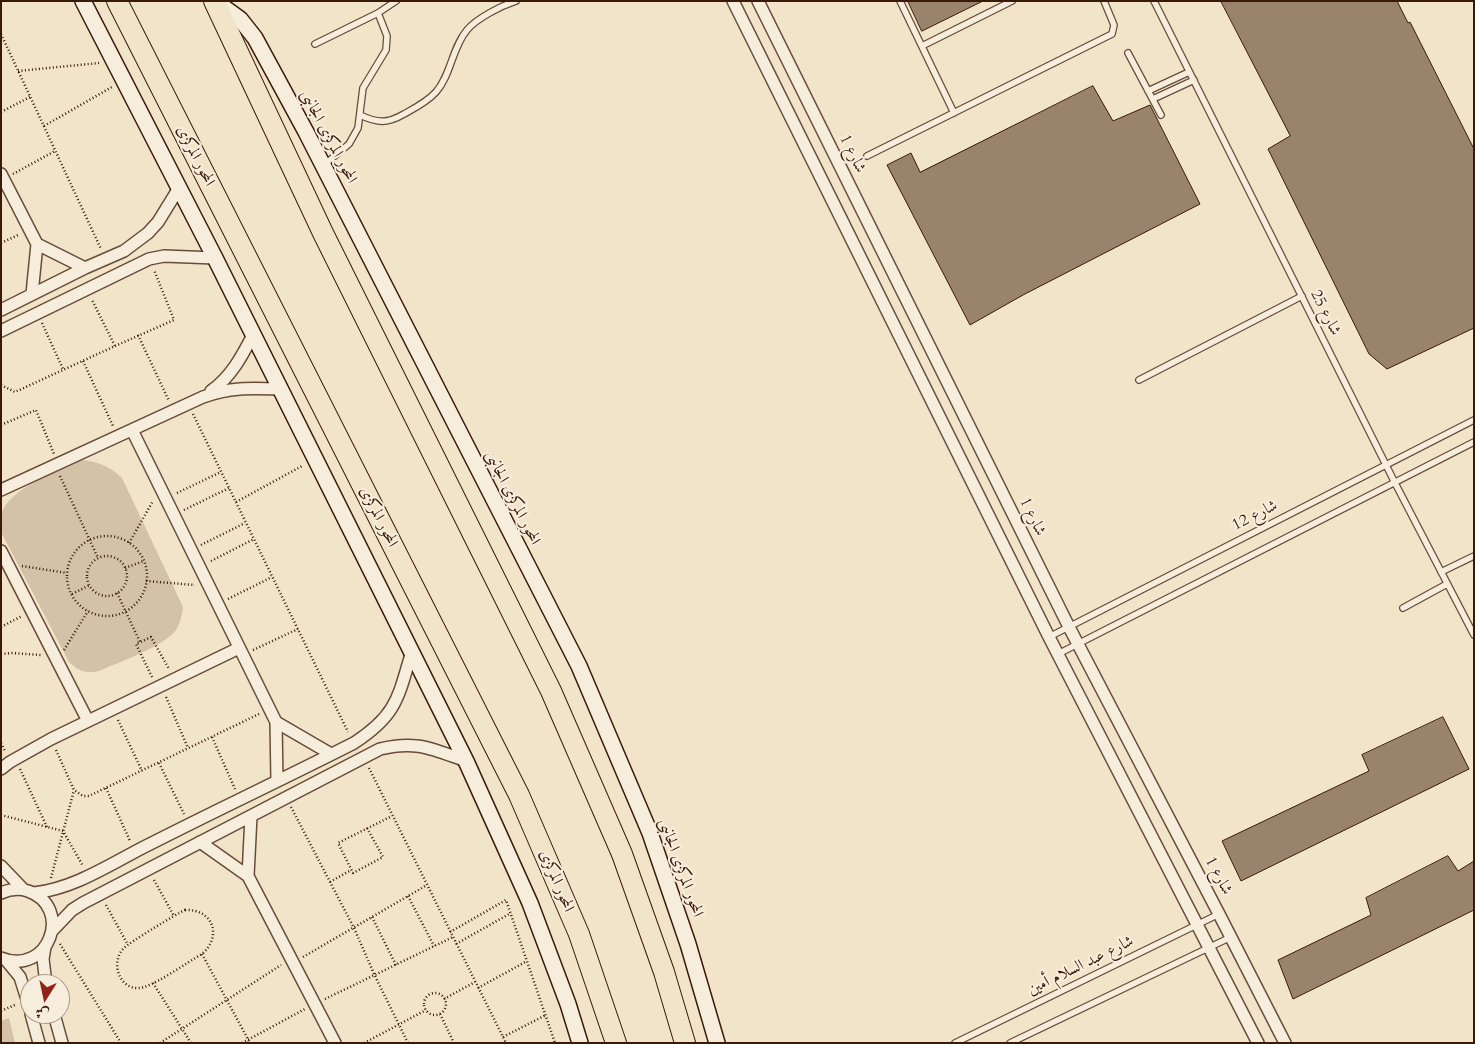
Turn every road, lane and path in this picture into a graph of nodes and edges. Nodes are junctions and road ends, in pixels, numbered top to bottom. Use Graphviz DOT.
graph roads {
  1 [pos="82,1"];
  2 [pos="117,1"];
  3 [pos="215,1"];
  4 [pos="396,1"];
  5 [pos="516,1"];
  6 [pos="733,1"];
  7 [pos="758,1"];
  8 [pos="900,1"];
  9 [pos="1012,1"];
  10 [pos="1104,1"];
  11 [pos="1154,1"];
  12 [pos="378,13"];
  13 [pos="2,36"];
  14 [pos="316,44"];
  15 [pos="922,46"];
  16 [pos="1128,53"];
  17 [pos="114,62"];
  18 [pos="18,71"];
  19 [pos="1189,72"];
  20 [pos="1194,80"];
  21 [pos="123,81"];
  22 [pos="1148,91"];
  23 [pos="30,97"];
  24 [pos="1152,99"];
  25 [pos="1,112"];
  26 [pos="954,113"];
  27 [pos="360,114"];
  28 [pos="1161,115"];
  29 [pos="44,126"];
  30 [pos="55,151"];
  31 [pos="867,156"];
  32 [pos="323,165"];
  33 [pos="3,176"];
  34 [pos="179,188"];
  35 [pos="30,230"];
  36 [pos="1,242"];
  37 [pos="37,244"];
  38 [pos="215,258"];
  39 [pos="149,259"];
  40 [pos="106,260"];
  41 [pos="85,268"];
  42 [pos="86,289"];
  43 [pos="32,294"];
  44 [pos="1302,296"];
  45 [pos="1,310"];
  46 [pos="38,313"];
  47 [pos="1,332"];
  48 [pos="138,335"];
  49 [pos="252,335"];
  50 [pos="115,346"];
  51 [pos="83,360"];
  52 [pos="63,369"];
  53 [pos="1139,380"];
  54 [pos="1,385"];
  55 [pos="280,390"];
  56 [pos="203,397"];
  57 [pos="188,404"];
  58 [pos="173,411"];
  59 [pos="1474,420"];
  60 [pos="1,426"];
  61 [pos="132,430"];
  62 [pos="117,437"];
  63 [pos="1474,442"];
  64 [pos="314,459"];
  65 [pos="57,464"];
  66 [pos="1386,464"];
  67 [pos="221,472"];
  68 [pos="1394,482"];
  69 [pos="229,488"];
  70 [pos="1,490"];
  71 [pos="163,494"];
  72 [pos="236,502"];
  73 [pos="174,516"];
  74 [pos="246,523"];
  75 [pos="254,539"];
  76 [pos="90,540"];
  77 [pos="129,543"];
  78 [pos="191,550"];
  79 [pos="1,552"];
  80 [pos="1474,556"];
  81 [pos="98,558"];
  82 [pos="144,561"];
  83 [pos="8,564"];
  84 [pos="199,567"];
  85 [pos="126,568"];
  86 [pos="1440,572"];
  87 [pos="67,574"];
  88 [pos="272,577"];
  89 [pos="146,581"];
  90 [pos="1447,584"];
  91 [pos="90,585"];
  92 [pos="208,585"];
  93 [pos="117,593"];
  94 [pos="72,594"];
  95 [pos="217,604"];
  96 [pos="1404,608"];
  97 [pos="88,611"];
  98 [pos="126,611"];
  99 [pos="32,612"];
  100 [pos="1,627"];
  101 [pos="1069,627"];
  102 [pos="298,629"];
  103 [pos="1474,636"];
  104 [pos="1049,637"];
  105 [pos="140,642"];
  106 [pos="1078,643"];
  107 [pos="412,651"];
  108 [pos="241,652"];
  109 [pos="1,654"];
  110 [pos="1058,654"];
  111 [pos="56,659"];
  112 [pos="174,679"];
  113 [pos="159,686"];
  114 [pos="113,709"];
  115 [pos="270,709"];
  116 [pos="88,721"];
  117 [pos="276,722"];
  118 [pos="212,737"];
  119 [pos="51,739"];
  120 [pos="354,743"];
  121 [pos="188,748"];
  122 [pos="331,754"];
  123 [pos="364,758"];
  124 [pos="466,761"];
  125 [pos="159,762"];
  126 [pos="7,763"];
  127 [pos="142,771"];
  128 [pos="277,781"];
  129 [pos="106,788"];
  130 [pos="74,790"];
  131 [pos="286,798"];
  132 [pos="240,799"];
  133 [pos="1,815"];
  134 [pos="251,816"];
  135 [pos="392,816"];
  136 [pos="188,825"];
  137 [pos="47,827"];
  138 [pos="367,828"];
  139 [pos="64,831"];
  140 [pos="200,842"];
  141 [pos="135,851"];
  142 [pos="1,866"];
  143 [pos="148,869"];
  144 [pos="351,870"];
  145 [pos="89,876"];
  146 [pos="248,876"];
  147 [pos="330,882"];
  148 [pos="427,885"];
  149 [pos="29,892"];
  150 [pos="48,892"];
  151 [pos="1,893"];
  152 [pos="100,894"];
  153 [pos="408,896"];
  154 [pos="511,913"];
  155 [pos="1219,914"];
  156 [pos="174,916"];
  157 [pos="372,917"];
  158 [pos="1198,925"];
  159 [pos="354,928"];
  160 [pos="52,931"];
  161 [pos="450,932"];
  162 [pos="1231,936"];
  163 [pos="453,937"];
  164 [pos="456,944"];
  165 [pos="128,945"];
  166 [pos="434,946"];
  167 [pos="45,947"];
  168 [pos="1210,947"];
  169 [pos="202,954"];
  170 [pos="4,959"];
  171 [pos="528,960"];
  172 [pos="292,961"];
  173 [pos="396,965"];
  174 [pos="45,974"];
  175 [pos="375,976"];
  176 [pos="20,977"];
  177 [pos="476,982"];
  178 [pos="152,983"];
  179 [pos="478,988"];
  180 [pos="444,999"];
  181 [pos="227,1000"];
  182 [pos="315,1004"];
  183 [pos="426,1010"];
  184 [pos="440,1014"];
  185 [pos="546,1015"];
  186 [pos="34,1024"];
  187 [pos="57,1024"];
  188 [pos="399,1024"];
  189 [pos="182,1028"];
  190 [pos="503,1037"];
  191 [pos="249,1041"];
  192 [pos="39,1043"];
  193 [pos="62,1043"];
  194 [pos="121,1043"];
  195 [pos="160,1043"];
  196 [pos="191,1043"];
  197 [pos="242,1043"];
  198 [pos="335,1043"];
  199 [pos="364,1043"];
  200 [pos="408,1043"];
  201 [pos="454,1043"];
  202 [pos="506,1043"];
  203 [pos="555,1043"];
  204 [pos="580,1043"];
  205 [pos="616,1043"];
  206 [pos="685,1043"];
  207 [pos="717,1043"];
  208 [pos="955,1043"];
  209 [pos="1010,1043"];
  210 [pos="1258,1043"];
  211 [pos="1285,1043"];
  1 -- 17 [label="main road"];
  2 -- 205 [label="highway, المحور المركزى"];
  3 -- 32 [label="main road, المحور المركزى الجانبى"];
  3 -- 206 [label="highway"];
  4 -- 12 [label="lane"];
  5 -- 27 [label="lane"];
  6 -- 104 [label="street"];
  7 -- 101 [label="street, شارع 1"];
  8 -- 15 [label="lane"];
  9 -- 15 [label="lane"];
  10 -- 26 [label="lane"];
  11 -- 19 [label="lane, شارع 25"];
  12 -- 14 [label="lane"];
  12 -- 27 [label="lane"];
  13 -- 18 [label="path"];
  15 -- 26 [label="lane"];
  16 -- 22 [label="lane"];
  17 -- 18 [label="path"];
  17 -- 21 [label="main road"];
  18 -- 23 [label="path"];
  19 -- 20 [label="lane, شارع 25"];
  19 -- 22 [label="lane"];
  20 -- 24 [label="lane"];
  20 -- 44 [label="lane, شارع 25"];
  21 -- 29 [label="path"];
  21 -- 34 [label="main road"];
  22 -- 24 [label="lane"];
  23 -- 25 [label="path"];
  23 -- 29 [label="path"];
  24 -- 28 [label="lane"];
  26 -- 31 [label="lane"];
  27 -- 32 [label="lane"];
  29 -- 30 [label="path"];
  30 -- 33 [label="path"];
  30 -- 40 [label="path"];
  32 -- 207 [label="main road, المحور المركزى الجانبى"];
  33 -- 35 [label="street"];
  34 -- 38 [label="main road"];
  34 -- 40 [label="street"];
  35 -- 36 [label="path"];
  35 -- 37 [label="street"];
  37 -- 41 [label="street"];
  37 -- 43 [label="street"];
  38 -- 39 [label="street"];
  38 -- 49 [label="main road"];
  39 -- 42 [label="street"];
  39 -- 48 [label="path"];
  40 -- 41 [label="street"];
  41 -- 43 [label="street"];
  42 -- 46 [label="street"];
  42 -- 50 [label="path"];
  43 -- 45 [label="street"];
  44 -- 53 [label="lane"];
  44 -- 66 [label="lane, شارع 25"];
  46 -- 47 [label="street"];
  46 -- 52 [label="path"];
  48 -- 50 [label="path"];
  48 -- 58 [label="path"];
  49 -- 55 [label="main road"];
  49 -- 56 [label="street"];
  50 -- 51 [label="path"];
  51 -- 52 [label="path"];
  51 -- 62 [label="path"];
  52 -- 54 [label="path"];
  55 -- 56 [label="street"];
  55 -- 64 [label="main road"];
  56 -- 57 [label="street"];
  57 -- 58 [label="street"];
  57 -- 67 [label="path"];
  58 -- 61 [label="street"];
  59 -- 66 [label="lane, شارع 12"];
  60 -- 65 [label="path"];
  61 -- 62 [label="street"];
  61 -- 71 [label="street"];
  62 -- 65 [label="street"];
  63 -- 68 [label="lane, شارع 12"];
  64 -- 72 [label="path"];
  64 -- 107 [label="main road"];
  65 -- 70 [label="street"];
  65 -- 76 [label="path"];
  66 -- 68 [label="lane, شارع 25"];
  66 -- 101 [label="lane, شارع 12"];
  67 -- 69 [label="path"];
  67 -- 71 [label="path"];
  68 -- 86 [label="lane, شارع 25"];
  68 -- 106 [label="lane, شارع 12"];
  69 -- 72 [label="path"];
  69 -- 73 [label="path"];
  71 -- 73 [label="street"];
  71 -- 77 [label="path"];
  72 -- 74 [label="path"];
  73 -- 78 [label="street"];
  74 -- 75 [label="path"];
  74 -- 78 [label="path"];
  75 -- 84 [label="path"];
  75 -- 88 [label="path"];
  76 -- 77 [label="path"];
  76 -- 81 [label="path"];
  76 -- 87 [label="path"];
  77 -- 82 [label="path"];
  78 -- 84 [label="street"];
  79 -- 83 [label="street"];
  80 -- 86 [label="lane"];
  81 -- 85 [label="path"];
  81 -- 91 [label="path"];
  82 -- 85 [label="path"];
  82 -- 89 [label="path"];
  83 -- 87 [label="path"];
  83 -- 99 [label="street"];
  84 -- 92 [label="street"];
  85 -- 93 [label="path"];
  86 -- 90 [label="lane, شارع 25"];
  87 -- 94 [label="path"];
  88 -- 95 [label="path"];
  88 -- 102 [label="path"];
  89 -- 92 [label="path"];
  89 -- 98 [label="path"];
  90 -- 96 [label="lane"];
  90 -- 103 [label="lane, شارع 25"];
  91 -- 93 [label="path"];
  91 -- 94 [label="path"];
  92 -- 95 [label="street"];
  93 -- 98 [label="path"];
  94 -- 97 [label="path"];
  95 -- 108 [label="street"];
  97 -- 98 [label="path"];
  97 -- 111 [label="path"];
  98 -- 105 [label="path"];
  99 -- 100 [label="path"];
  99 -- 111 [label="street"];
  101 -- 104 [label="lane, شارع 12"];
  101 -- 106 [label="street, شارع 1"];
  102 -- 108 [label="path"];
  102 -- 120 [label="path"];
  104 -- 110 [label="street"];
  105 -- 112 [label="path"];
  105 -- 113 [label="path"];
  106 -- 110 [label="lane, شارع 12"];
  106 -- 155 [label="street, شارع 1"];
  107 -- 120 [label="street"];
  107 -- 124 [label="main road"];
  108 -- 112 [label="street"];
  108 -- 115 [label="street"];
  109 -- 111 [label="path"];
  110 -- 158 [label="street"];
  111 -- 116 [label="street"];
  112 -- 113 [label="street"];
  113 -- 114 [label="street"];
  113 -- 121 [label="path"];
  114 -- 116 [label="street"];
  114 -- 127 [label="path"];
  115 -- 117 [label="street"];
  115 -- 118 [label="path"];
  116 -- 119 [label="street"];
  117 -- 122 [label="street"];
  117 -- 128 [label="street"];
  118 -- 121 [label="path"];
  118 -- 132 [label="path"];
  119 -- 126 [label="street"];
  119 -- 130 [label="path"];
  120 -- 122 [label="street"];
  121 -- 125 [label="path"];
  122 -- 128 [label="street"];
  123 -- 124 [label="street"];
  123 -- 131 [label="street"];
  123 -- 135 [label="path"];
  124 -- 204 [label="main road"];
  125 -- 127 [label="path"];
  125 -- 136 [label="path"];
  126 -- 137 [label="path"];
  127 -- 129 [label="path"];
  128 -- 132 [label="street"];
  129 -- 130 [label="path"];
  129 -- 141 [label="path"];
  130 -- 139 [label="path"];
  131 -- 134 [label="street"];
  131 -- 147 [label="path"];
  132 -- 136 [label="street"];
  133 -- 137 [label="path"];
  134 -- 140 [label="street"];
  134 -- 146 [label="street"];
  135 -- 138 [label="path"];
  135 -- 148 [label="path"];
  136 -- 141 [label="street"];
  137 -- 139 [label="path"];
  138 -- 144 [label="path"];
  138 -- 144 [label="path"];
  139 -- 145 [label="path"];
  139 -- 150 [label="path"];
  140 -- 143 [label="street"];
  140 -- 146 [label="street"];
  141 -- 145 [label="street"];
  142 -- 149 [label="street"];
  143 -- 152 [label="street"];
  143 -- 156 [label="path"];
  144 -- 147 [label="path"];
  145 -- 150 [label="street"];
  146 -- 172 [label="street"];
  147 -- 159 [label="path"];
  148 -- 153 [label="path"];
  148 -- 161 [label="path"];
  149 -- 150 [label="street"];
  149 -- 151 [label="street"];
  149 -- 160 [label="street"];
  152 -- 160 [label="street"];
  152 -- 165 [label="path"];
  153 -- 157 [label="path"];
  153 -- 166 [label="path"];
  154 -- 161 [label="path"];
  154 -- 164 [label="path"];
  154 -- 171 [label="path"];
  155 -- 158 [label="lane, شارع عبد السلام أمين"];
  155 -- 162 [label="street, شارع 1"];
  156 -- 165 [label="path"];
  156 -- 169 [label="path"];
  157 -- 159 [label="path"];
  157 -- 173 [label="path"];
  158 -- 168 [label="street"];
  158 -- 208 [label="lane, شارع عبد السلام أمين"];
  159 -- 172 [label="path"];
  159 -- 175 [label="path"];
  160 -- 167 [label="street"];
  160 -- 194 [label="path"];
  161 -- 163 [label="path"];
  162 -- 168 [label="lane"];
  162 -- 211 [label="street, شارع 1"];
  163 -- 164 [label="path"];
  163 -- 166 [label="path"];
  164 -- 177 [label="path"];
  165 -- 178 [label="path"];
  166 -- 173 [label="path"];
  167 -- 170 [label="street"];
  167 -- 174 [label="street"];
  168 -- 209 [label="lane"];
  168 -- 210 [label="street"];
  169 -- 178 [label="path"];
  169 -- 181 [label="path"];
  170 -- 176 [label="street"];
  171 -- 179 [label="path"];
  171 -- 185 [label="path"];
  172 -- 181 [label="path"];
  172 -- 182 [label="street"];
  173 -- 175 [label="path"];
  175 -- 182 [label="path"];
  175 -- 188 [label="path"];
  177 -- 179 [label="path"];
  177 -- 180 [label="path"];
  178 -- 189 [label="path"];
  179 -- 190 [label="path"];
  180 -- 183 [label="path"];
  180 -- 184 [label="path"];
  181 -- 189 [label="path"];
  181 -- 191 [label="path"];
  182 -- 191 [label="path"];
  182 -- 198 [label="street"];
  183 -- 184 [label="path"];
  183 -- 188 [label="path"];
  184 -- 201 [label="path"];
  185 -- 190 [label="path"];
  185 -- 203 [label="path"];
  186 -- 192 [label="street"];
  187 -- 193 [label="street"];
  188 -- 199 [label="path"];
  188 -- 200 [label="path"];
  189 -- 195 [label="path"];
  189 -- 196 [label="path"];
  190 -- 202 [label="path"];
  191 -- 197 [label="path"];
}
